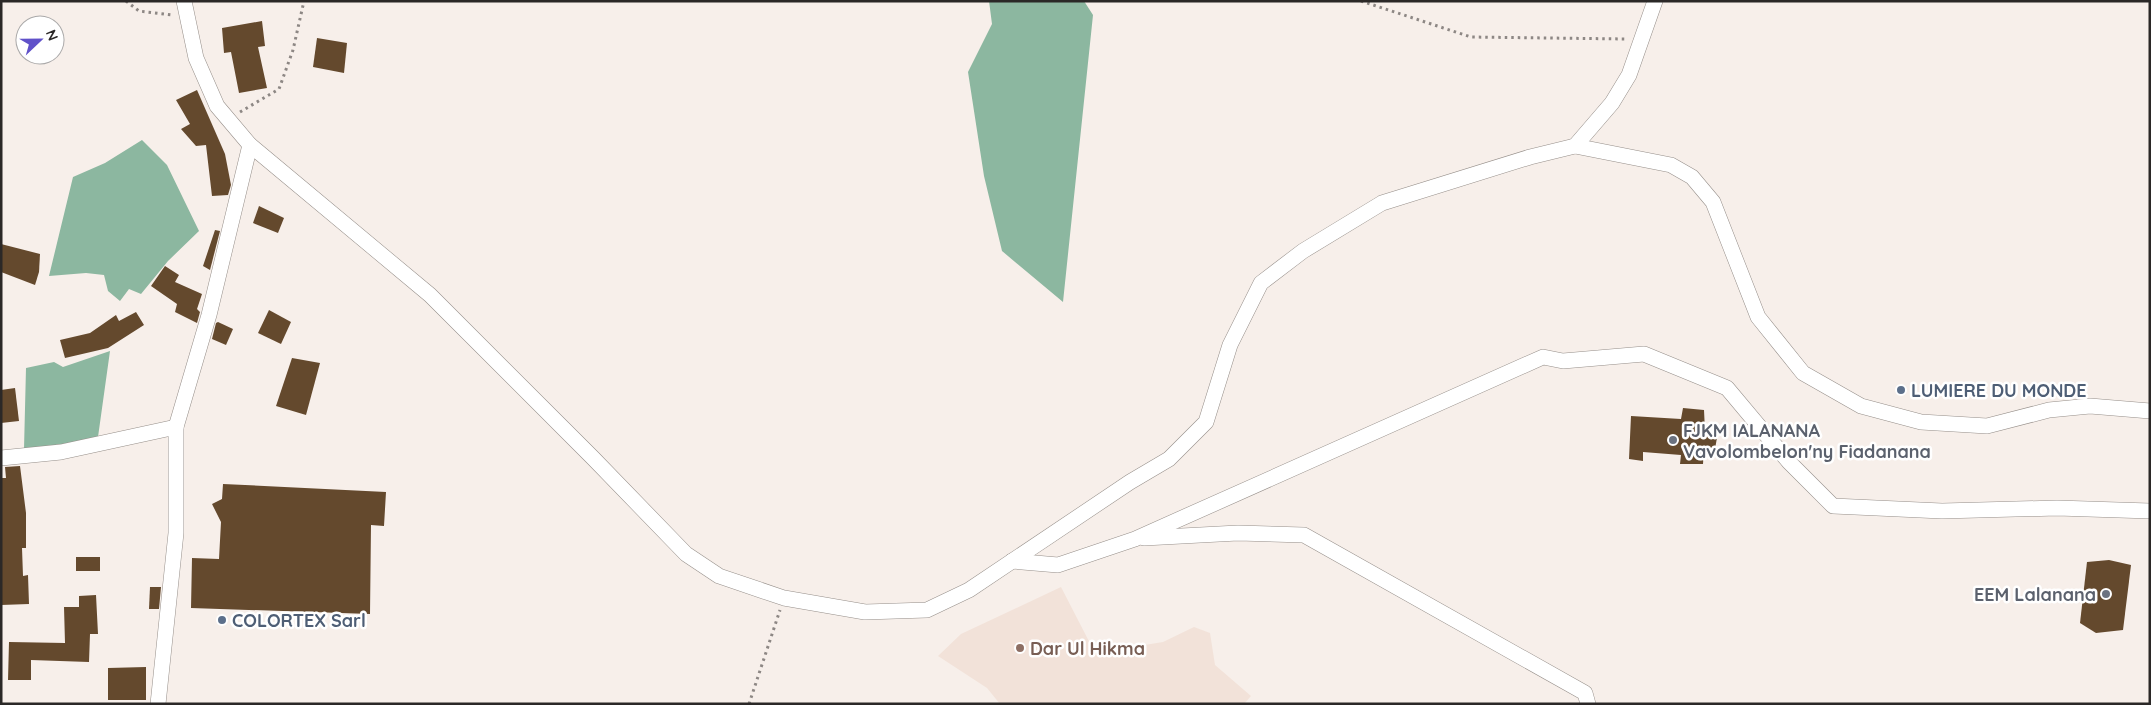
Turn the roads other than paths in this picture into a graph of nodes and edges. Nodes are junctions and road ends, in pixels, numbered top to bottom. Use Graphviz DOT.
graph roads {
  1 [pos="184,1"];
  2 [pos="1655,1"];
  3 [pos="250,145"];
  4 [pos="1575,146"];
  5 [pos="2150,412"];
  6 [pos="176,427"];
  7 [pos="1,458"];
  8 [pos="2150,511"];
  9 [pos="1135,538"];
  10 [pos="1012,561"];
  11 [pos="158,704"];
  12 [pos="1588,704"];
  1 -- 3 [label="street"];
  2 -- 4 [label="street"];
  3 -- 6 [label="street"];
  3 -- 10 [label="street"];
  4 -- 5 [label="street"];
  4 -- 10 [label="street"];
  6 -- 7 [label="street"];
  6 -- 11 [label="street"];
  8 -- 9 [label="street"];
  9 -- 10 [label="street"];
  9 -- 12 [label="street"];
}
